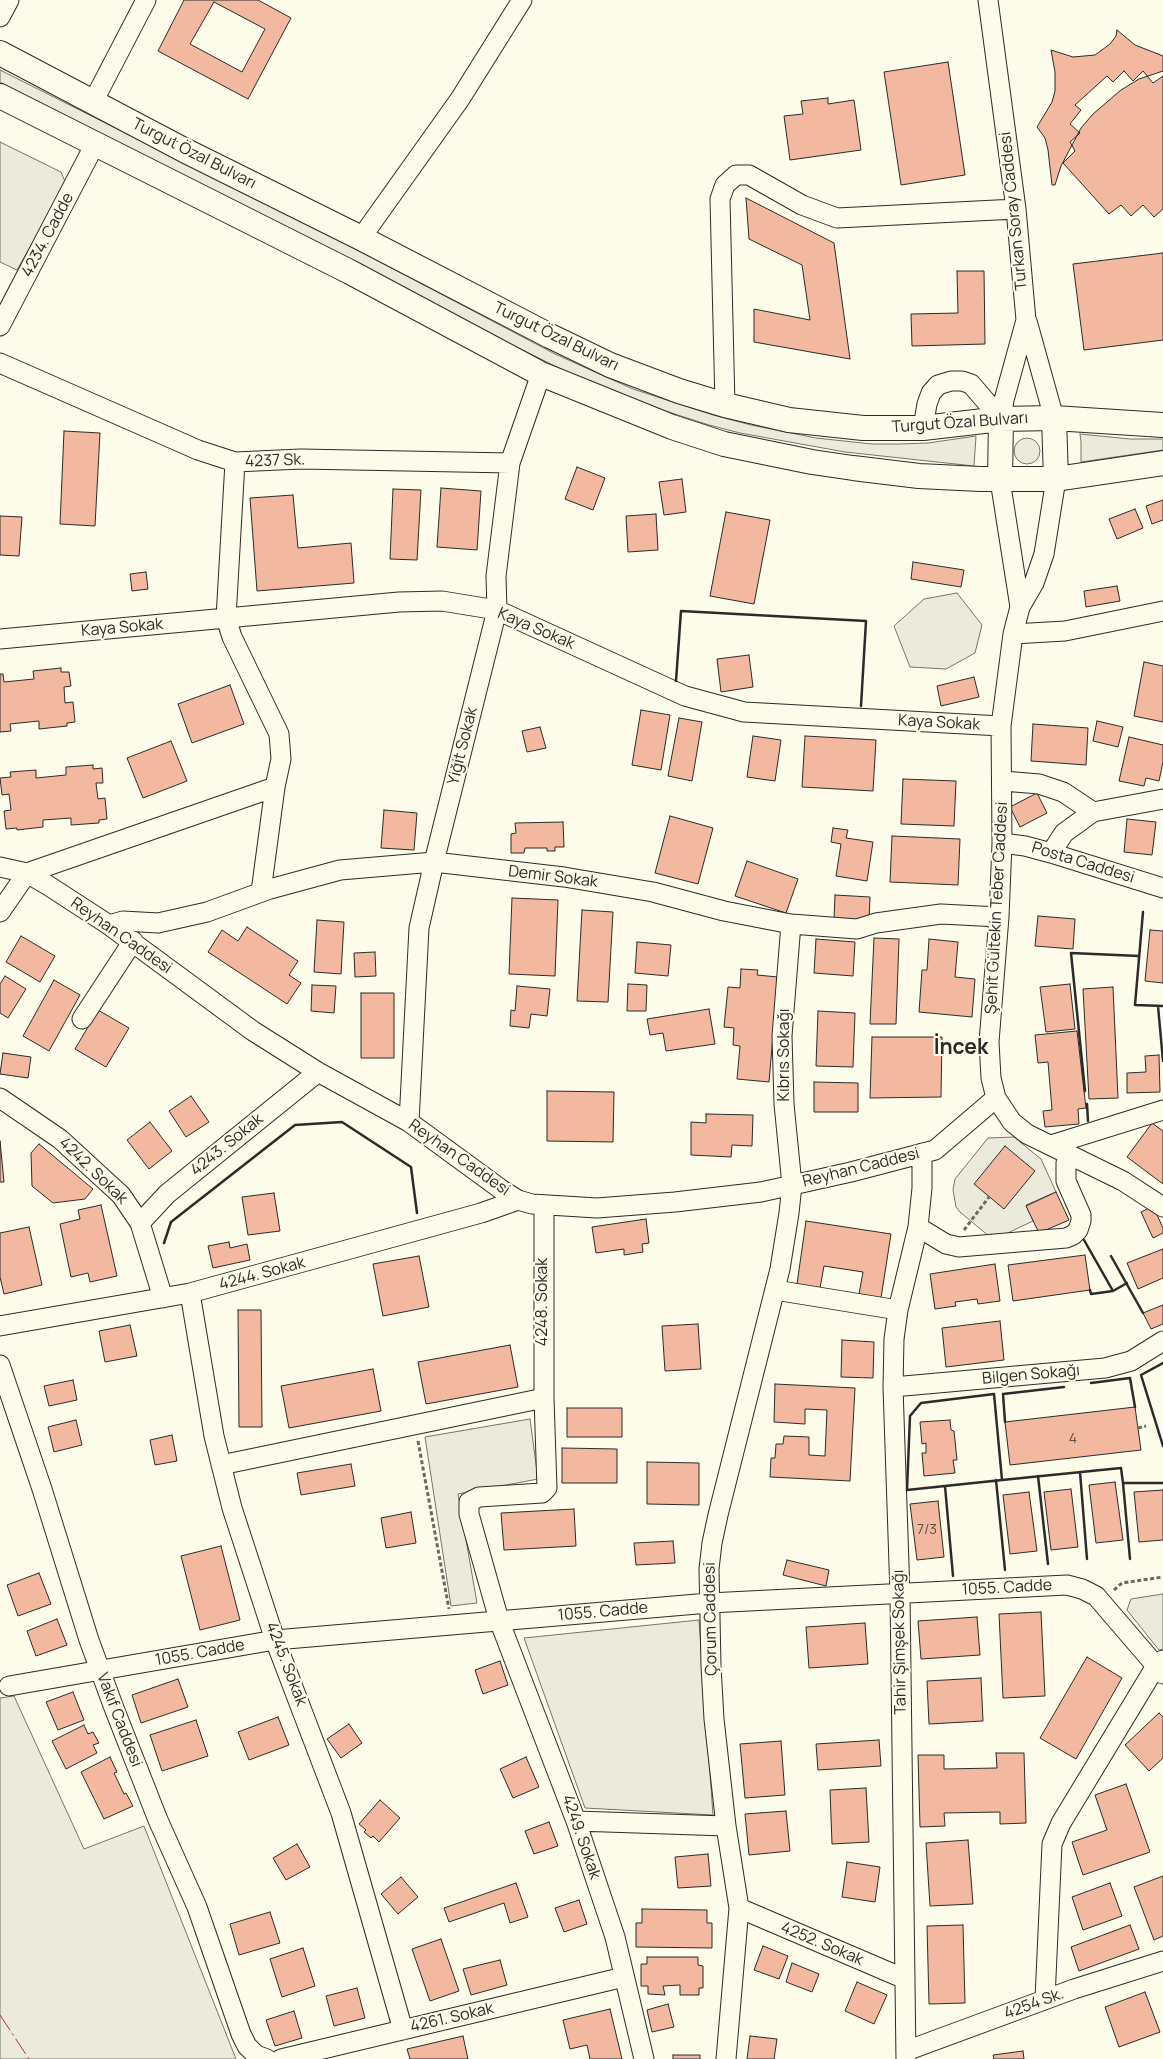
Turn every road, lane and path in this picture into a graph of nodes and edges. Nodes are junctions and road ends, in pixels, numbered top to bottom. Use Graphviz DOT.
graph roads {
  1 [pos="9,0"];
  2 [pos="146,0"];
  3 [pos="522,0"];
  4 [pos="988,0"];
  5 [pos="0,17"];
  6 [pos="0,53"];
  7 [pos="0,96"];
  8 [pos="93,102"];
  9 [pos="95,144"];
  10 [pos="1016,209"];
  11 [pos="361,238"];
  12 [pos="1026,320"];
  13 [pos="0,326"];
  14 [pos="0,363"];
  15 [pos="541,374"];
  16 [pos="725,405"];
  17 [pos="1054,418"];
  18 [pos="1001,419"];
  19 [pos="1163,425"];
  20 [pos="923,428"];
  21 [pos="235,462"];
  22 [pos="510,463"];
  23 [pos="1163,463"];
  24 [pos="1000,480"];
  25 [pos="1056,480"];
  26 [pos="1020,607"];
  27 [pos="497,610"];
  28 [pos="1163,611"];
  29 [pos="226,618"];
  30 [pos="1013,634"];
  31 [pos="0,639"];
  32 [pos="1001,726"];
  33 [pos="1003,781"];
  34 [pos="275,788"];
  35 [pos="1163,799"];
  36 [pos="1092,812"];
  37 [pos="1002,843"];
  38 [pos="1051,852"];
  39 [pos="434,862"];
  40 [pos="0,868"];
  41 [pos="28,873"];
  42 [pos="1163,888"];
  43 [pos="261,892"];
  44 [pos="0,912"];
  45 [pos="999,917"];
  46 [pos="791,924"];
  47 [pos="109,925"];
  48 [pos="133,941"];
  49 [pos="82,1019"];
  50 [pos="318,1072"];
  51 [pos="0,1098"];
  52 [pos="996,1098"];
  53 [pos="1163,1110"];
  54 [pos="409,1122"];
  55 [pos="1050,1146"];
  56 [pos="922,1153"];
  57 [pos="1068,1155"];
  58 [pos="792,1185"];
  59 [pos="989,1197"];
  60 [pos="518,1200"];
  61 [pos="544,1206"];
  62 [pos="1163,1207"];
  63 [pos="140,1223"];
  64 [pos="918,1227"];
  65 [pos="952,1246"];
  66 [pos="775,1290"];
  67 [pos="190,1293"];
  68 [pos="163,1298"];
  69 [pos="898,1310"];
  70 [pos="0,1326"];
  71 [pos="1163,1342"];
  72 [pos="0,1365"];
  73 [pos="893,1387"];
  74 [pos="544,1398"];
  75 [pos="415,1425"];
  76 [pos="1146,1426"];
  77 [pos="1138,1428"];
  78 [pos="221,1465"];
  79 [pos="1163,1577"];
  80 [pos="900,1594"];
  81 [pos="1100,1601"];
  82 [pos="709,1603"];
  83 [pos="499,1620"];
  84 [pos="452,1624"];
  85 [pos="275,1640"];
  86 [pos="1161,1666"];
  87 [pos="100,1670"];
  88 [pos="9,1686"];
  89 [pos="576,1821"];
  90 [pos="726,1826"];
  91 [pos="740,1908"];
  92 [pos="1163,1962"];
  93 [pos="624,1977"];
  94 [pos="904,1979"];
  95 [pos="1045,1999"];
  96 [pos="403,2030"];
  97 [pos="906,2055"];
  98 [pos="267,2059"];
  99 [pos="281,2059"];
  100 [pos="644,2059"];
  101 [pos="726,2059"];
  1 -- 5 [label="street"];
  2 -- 8 [label="street"];
  3 -- 11 [label="street"];
  4 -- 10 [label="street, Turkan Soray Caddesi"];
  6 -- 8 [label="main road, Turgut Özal Bulvarı"];
  7 -- 9 [label="main road"];
  8 -- 11 [label="main road, Turgut Özal Bulvarı"];
  9 -- 13 [label="street, 4234. Cadde"];
  9 -- 15 [label="main road"];
  10 -- 12 [label="street, Turkan Soray Caddesi"];
  10 -- 16 [label="street"];
  11 -- 16 [label="main road, Turgut Özal Bulvarı"];
  12 -- 17 [label="street"];
  12 -- 18 [label="street, Turkan Soray Caddesi"];
  14 -- 21 [label="street, 4237 Sk."];
  15 -- 22 [label="street, Yiğit Sokak"];
  15 -- 24 [label="main road"];
  16 -- 20 [label="main road, Turgut Özal Bulvarı"];
  17 -- 18 [label="main road, Turgut Özal Bulvarı"];
  17 -- 19 [label="main road, Turgut Özal Bulvarı"];
  17 -- 25 [label="main road"];
  18 -- 20 [label="main road, Turgut Özal Bulvarı"];
  18 -- 20 [label="street"];
  18 -- 24 [label="main road"];
  21 -- 22 [label="street, 4237 Sk."];
  21 -- 29 [label="street"];
  22 -- 27 [label="street, Yiğit Sokak"];
  23 -- 25 [label="main road"];
  24 -- 25 [label="main road"];
  24 -- 26 [label="street"];
  25 -- 26 [label="street"];
  26 -- 30 [label="street, Şehit Gültekin Teber Caddesi"];
  27 -- 29 [label="street, Kaya Sokak"];
  27 -- 32 [label="street, Kaya Sokak"];
  27 -- 39 [label="street, Yiğit Sokak"];
  28 -- 30 [label="street"];
  29 -- 31 [label="street, Kaya Sokak"];
  29 -- 34 [label="street"];
  30 -- 32 [label="street, Şehit Gültekin Teber Caddesi"];
  32 -- 33 [label="street, Şehit Gültekin Teber Caddesi"];
  33 -- 36 [label="street"];
  33 -- 37 [label="street, Şehit Gültekin Teber Caddesi"];
  34 -- 41 [label="street"];
  34 -- 43 [label="street"];
  35 -- 36 [label="street"];
  36 -- 38 [label="street"];
  37 -- 38 [label="street, Posta Caddesi"];
  37 -- 45 [label="street, Şehit Gültekin Teber Caddesi"];
  38 -- 42 [label="street, Posta Caddesi"];
  39 -- 43 [label="street, Demir Sokak"];
  39 -- 46 [label="street, Demir Sokak"];
  39 -- 54 [label="street, Yiğit Sokak"];
  40 -- 41 [label="street, Reyhan Caddesi"];
  41 -- 44 [label="street"];
  41 -- 47 [label="street, Reyhan Caddesi"];
  43 -- 47 [label="street, Demir Sokak"];
  45 -- 46 [label="street, Demir Sokak"];
  45 -- 52 [label="street, Şehit Gültekin Teber Caddesi"];
  46 -- 58 [label="street, Kıbrıs Sokağı"];
  47 -- 48 [label="street, Reyhan Caddesi"];
  48 -- 49 [label="street"];
  48 -- 50 [label="street, Reyhan Caddesi"];
  50 -- 54 [label="street, Reyhan Caddesi"];
  50 -- 63 [label="street, 4243. Sokak"];
  51 -- 63 [label="street, 4242. Sokak"];
  52 -- 55 [label="street, Şehit Gültekin Teber Caddesi"];
  52 -- 56 [label="street, Reyhan Caddesi"];
  53 -- 55 [label="street"];
  54 -- 60 [label="street, Reyhan Caddesi"];
  55 -- 57 [label="street, Şehit Gültekin Teber Caddesi"];
  56 -- 58 [label="street, Reyhan Caddesi"];
  56 -- 64 [label="street, Tahir Şimşek Sokağı"];
  57 -- 62 [label="street, Şehit Gültekin Teber Caddesi"];
  57 -- 65 [label="street"];
  58 -- 61 [label="street, Reyhan Caddesi"];
  58 -- 66 [label="street, Çorum Caddesi"];
  59 -- 65 [label="path"];
  60 -- 61 [label="street, Reyhan Caddesi"];
  60 -- 67 [label="street, 4244. Sokak"];
  61 -- 74 [label="street, 4248. Sokak"];
  63 -- 68 [label="street, 4242. Sokak"];
  64 -- 65 [label="street"];
  64 -- 69 [label="street, Tahir Şimşek Sokağı"];
  66 -- 69 [label="street"];
  66 -- 82 [label="street, Çorum Caddesi"];
  67 -- 68 [label="street, 4244. Sokak"];
  67 -- 78 [label="street, 4245. Sokak"];
  68 -- 70 [label="street, 4244. Sokak"];
  69 -- 73 [label="street, Tahir Şimşek Sokağı"];
  71 -- 73 [label="street, Bilgen Sokağı"];
  72 -- 87 [label="street, Vakıf Caddesi"];
  73 -- 80 [label="street, Tahir Şimşek Sokağı"];
  74 -- 75 [label="street"];
  74 -- 83 [label="street, 4248. Sokak"];
  75 -- 78 [label="street"];
  75 -- 84 [label="path"];
  76 -- 77 [label="path"];
  78 -- 85 [label="street, 4245. Sokak"];
  79 -- 81 [label="path"];
  80 -- 81 [label="street, 1055. Cadde"];
  80 -- 82 [label="street, 1055. Cadde"];
  80 -- 94 [label="street, Tahir Şimşek Sokağı"];
  81 -- 86 [label="street, 1055. Cadde"];
  82 -- 83 [label="street, 1055. Cadde"];
  82 -- 90 [label="street, Çorum Caddesi"];
  83 -- 84 [label="street, 1055. Cadde"];
  83 -- 89 [label="street, 4249. Sokak"];
  84 -- 85 [label="street, 1055. Cadde"];
  85 -- 87 [label="street, 1055. Cadde"];
  85 -- 96 [label="street, 4245. Sokak"];
  86 -- 95 [label="street"];
  87 -- 88 [label="street, 1055. Cadde"];
  87 -- 98 [label="street, Vakıf Caddesi"];
  89 -- 90 [label="street"];
  89 -- 93 [label="street, 4249. Sokak"];
  90 -- 91 [label="street, Çorum Caddesi"];
  91 -- 94 [label="street, 4252. Sokak"];
  91 -- 101 [label="street, Çorum Caddesi"];
  92 -- 95 [label="street, 4254 Sk."];
  93 -- 96 [label="street, 4261. Sokak"];
  93 -- 100 [label="street, 4249. Sokak"];
  94 -- 97 [label="street, Tahir Şimşek Sokağı"];
  95 -- 97 [label="street, 4254 Sk."];
  96 -- 99 [label="street, 4261. Sokak"];
}
